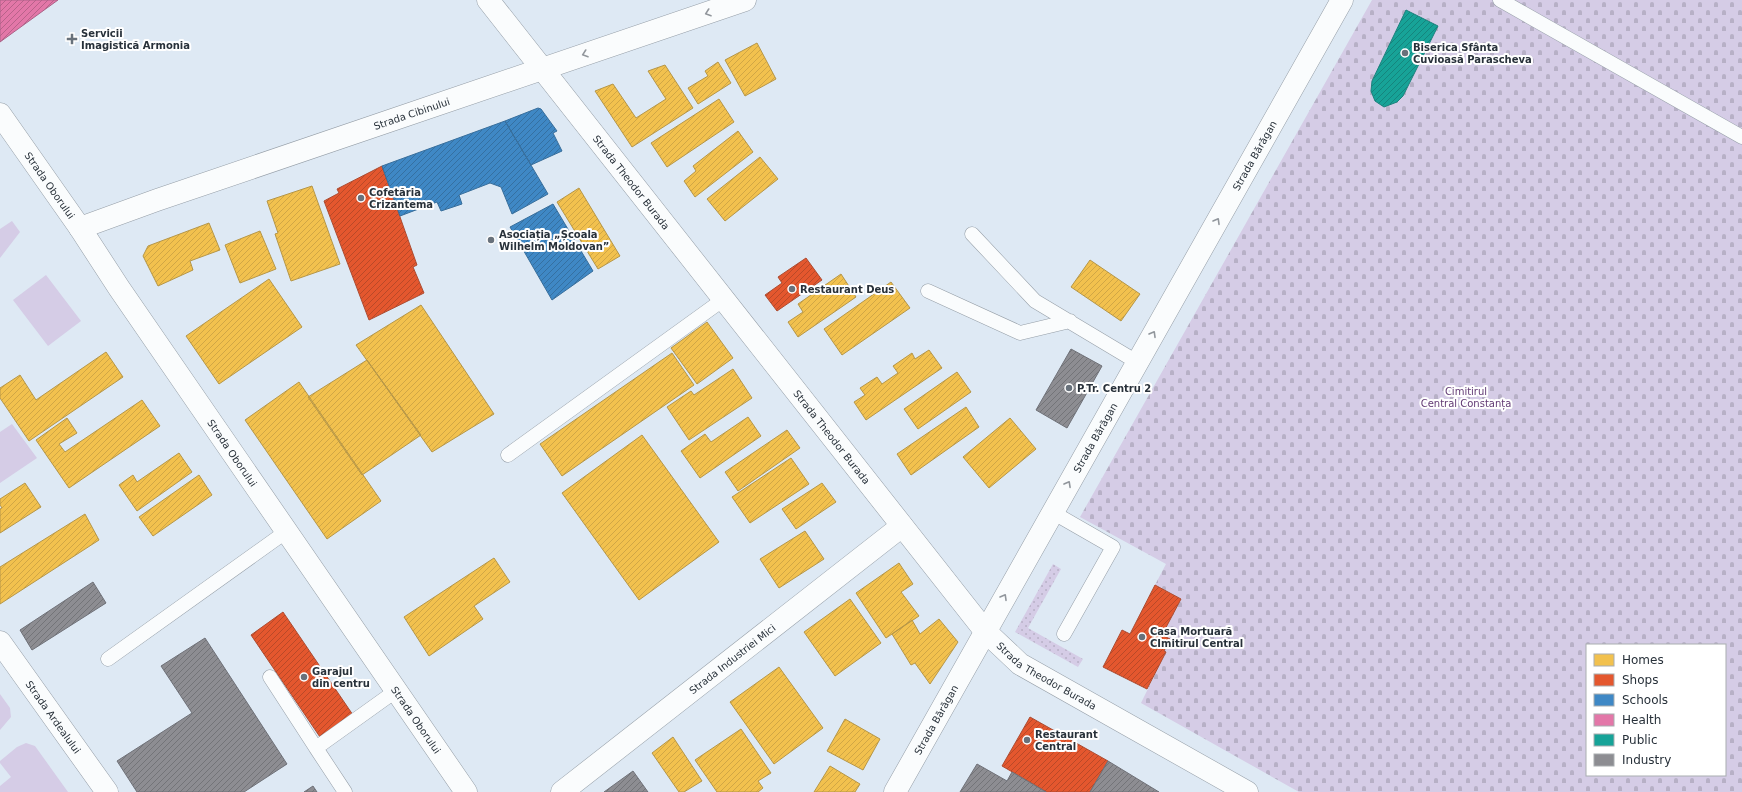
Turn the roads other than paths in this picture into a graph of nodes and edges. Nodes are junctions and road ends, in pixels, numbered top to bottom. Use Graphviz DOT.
graph roads {
  1 [pos="488,0"];
  2 [pos="745,0"];
  3 [pos="1342,0"];
  4 [pos="1500,0"];
  5 [pos="543,69"];
  6 [pos="0,114"];
  7 [pos="1742,137"];
  8 [pos="80,228"];
  9 [pos="972,234"];
  10 [pos="928,291"];
  11 [pos="724,299"];
  12 [pos="1070,321"];
  13 [pos="1137,362"];
  14 [pos="508,455"];
  15 [pos="1052,512"];
  16 [pos="902,526"];
  17 [pos="287,531"];
  18 [pos="985,631"];
  19 [pos="1064,634"];
  20 [pos="0,642"];
  21 [pos="108,659"];
  22 [pos="270,677"];
  23 [pos="397,690"];
  24 [pos="316,748"];
  25 [pos="107,792"];
  26 [pos="346,792"];
  27 [pos="466,792"];
  28 [pos="562,792"];
  29 [pos="895,792"];
  30 [pos="1247,792"];
  1 -- 5 [label="street, Strada Theodor Burada"];
  2 -- 5 [label="street, Strada Cibinului, one-way"];
  13 -- 3 [label="street, Strada Bărăgan, one-way"];
  4 -- 7 [label="lane"];
  5 -- 8 [label="street, Strada Cibinului"];
  5 -- 11 [label="street, Strada Theodor Burada"];
  6 -- 8 [label="street, Strada Oborului"];
  8 -- 17 [label="street, Strada Oborului"];
  9 -- 12 [label="lane"];
  10 -- 12 [label="lane"];
  11 -- 14 [label="lane"];
  11 -- 16 [label="street, Strada Theodor Burada"];
  12 -- 13 [label="lane"];
  15 -- 13 [label="street, Strada Bărăgan, one-way"];
  18 -- 15 [label="street, Strada Bărăgan, one-way"];
  15 -- 19 [label="lane"];
  16 -- 18 [label="street, Strada Theodor Burada"];
  16 -- 28 [label="street, Strada Industriei Mici"];
  17 -- 21 [label="lane"];
  17 -- 23 [label="street, Strada Oborului"];
  18 -- 29 [label="street, Strada Bărăgan"];
  18 -- 30 [label="street, Strada Theodor Burada"];
  20 -- 25 [label="street, Strada Ardealului"];
  22 -- 24 [label="lane"];
  23 -- 24 [label="lane"];
  23 -- 27 [label="street, Strada Oborului"];
  24 -- 26 [label="lane"];
}
